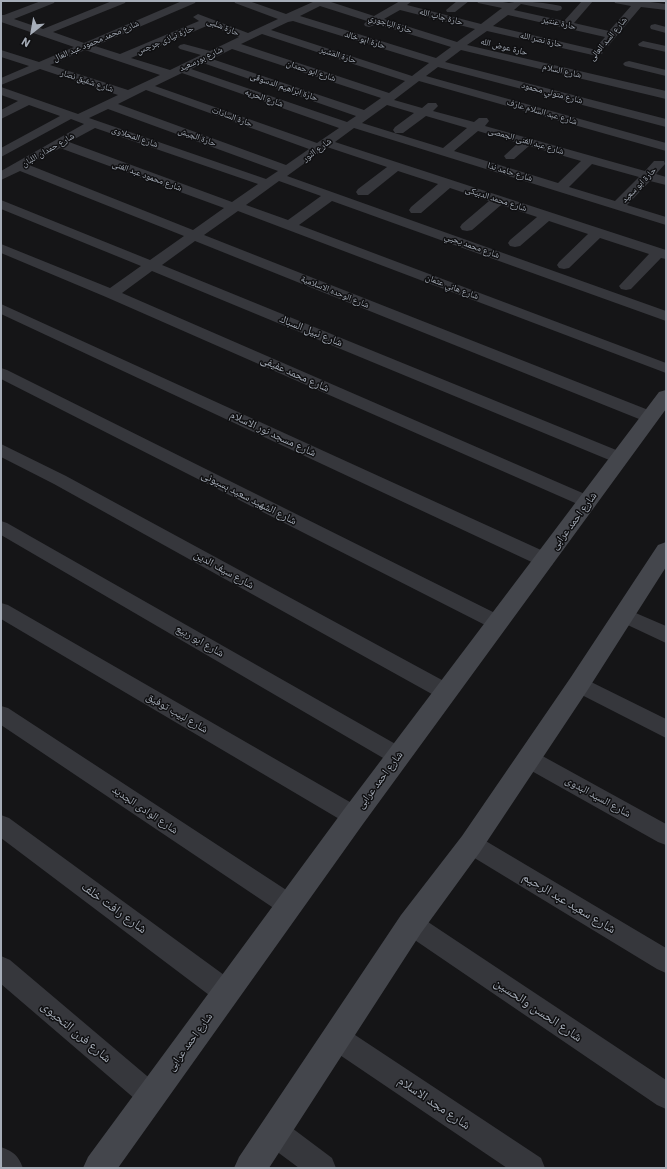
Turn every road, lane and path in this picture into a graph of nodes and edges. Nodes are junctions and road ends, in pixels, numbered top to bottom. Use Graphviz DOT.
graph roads {
  1 [pos="50,1"];
  2 [pos="121,1"];
  3 [pos="191,1"];
  4 [pos="240,1"];
  5 [pos="387,1"];
  6 [pos="464,1"];
  7 [pos="482,1"];
  8 [pos="588,1"];
  9 [pos="619,1"];
  10 [pos="322,2"];
  11 [pos="402,4"];
  12 [pos="638,4"];
  13 [pos="514,5"];
  14 [pos="175,7"];
  15 [pos="666,7"];
  16 [pos="557,8"];
  17 [pos="451,10"];
  18 [pos="2,18"];
  19 [pos="291,18"];
  20 [pos="376,20"];
  21 [pos="209,21"];
  22 [pos="566,25"];
  23 [pos="484,27"];
  24 [pos="655,27"];
  25 [pos="666,30"];
  26 [pos="262,31"];
  27 [pos="42,33"];
  28 [pos="612,35"];
  29 [pos="351,36"];
  30 [pos="249,37"];
  31 [pos="462,44"];
  32 [pos="643,44"];
  33 [pos="232,45"];
  34 [pos="83,46"];
  35 [pos="184,47"];
  36 [pos="666,49"];
  37 [pos="326,52"];
  38 [pos="1,53"];
  39 [pos="597,53"];
  40 [pos="206,56"];
  41 [pos="120,58"];
  42 [pos="438,62"];
  43 [pos="629,64"];
  44 [pos="38,66"];
  45 [pos="584,68"];
  46 [pos="176,71"];
  47 [pos="666,73"];
  48 [pos="416,78"];
  49 [pos="1,82"];
  50 [pos="145,86"];
  51 [pos="1,91"];
  52 [pos="128,94"];
  53 [pos="666,95"];
  54 [pos="388,99"];
  55 [pos="29,100"];
  56 [pos="438,102"];
  57 [pos="107,104"];
  58 [pos="424,112"];
  59 [pos="1,115"];
  60 [pos="366,115"];
  61 [pos="75,116"];
  62 [pos="488,118"];
  63 [pos="94,123"];
  64 [pos="666,123"];
  65 [pos="351,125"];
  66 [pos="476,127"];
  67 [pos="398,130"];
  68 [pos="543,133"];
  69 [pos="529,142"];
  70 [pos="59,143"];
  71 [pos="323,145"];
  72 [pos="666,147"];
  73 [pos="1,152"];
  74 [pos="445,152"];
  75 [pos="510,156"];
  76 [pos="592,156"];
  77 [pos="659,164"];
  78 [pos="19,166"];
  79 [pos="396,166"];
  80 [pos="1,176"];
  81 [pos="648,176"];
  82 [pos="278,177"];
  83 [pos="666,181"];
  84 [pos="448,183"];
  85 [pos="560,188"];
  86 [pos="363,192"];
  87 [pos="331,195"];
  88 [pos="499,200"];
  89 [pos="1,204"];
  90 [pos="618,206"];
  91 [pos="236,207"];
  92 [pos="416,210"];
  93 [pos="546,216"];
  94 [pos="666,221"];
  95 [pos="289,226"];
  96 [pos="466,227"];
  97 [pos="597,232"];
  98 [pos="195,236"];
  99 [pos="515,243"];
  100 [pos="1,248"];
  101 [pos="662,254"];
  102 [pos="153,265"];
  103 [pos="564,265"];
  104 [pos="626,286"];
  105 [pos="111,294"];
  106 [pos="1,308"];
  107 [pos="666,316"];
  108 [pos="666,368"];
  109 [pos="1,373"];
  110 [pos="666,396"];
  111 [pos="650,417"];
  112 [pos="1,450"];
  113 [pos="620,458"];
  114 [pos="588,502"];
  115 [pos="1,527"];
  116 [pos="665,553"];
  117 [pos="545,560"];
  118 [pos="1,610"];
  119 [pos="624,615"];
  120 [pos="498,623"];
  121 [pos="666,635"];
  122 [pos="579,684"];
  123 [pos="446,692"];
  124 [pos="1,714"];
  125 [pos="666,729"];
  126 [pos="398,756"];
  127 [pos="529,759"];
  128 [pos="354,816"];
  129 [pos="1,825"];
  130 [pos="666,835"];
  131 [pos="471,844"];
  132 [pos="289,905"];
  133 [pos="411,924"];
  134 [pos="666,961"];
  135 [pos="1,968"];
  136 [pos="226,992"];
  137 [pos="337,1038"];
  138 [pos="151,1096"];
  139 [pos="666,1096"];
  140 [pos="274,1132"];
  141 [pos="1,1161"];
  142 [pos="8,1168"];
  143 [pos="99,1168"];
  144 [pos="250,1168"];
  145 [pos="322,1168"];
  146 [pos="531,1168"];
  1 -- 18 [label="street"];
  2 -- 27 [label="street"];
  3 -- 14 [label="street, شارع محمد محمود عبد العال"];
  4 -- 19 [label="street, حارة ابو خالد"];
  5 -- 11 [label="street, حارة جاب الله"];
  6 -- 17 [label="street"];
  7 -- 13 [label="street"];
  8 -- 22 [label="street"];
  9 -- 12 [label="street"];
  10 -- 19 [label="street, شارع بورسعيد"];
  10 -- 20 [label="street, حارة الباجوري"];
  11 -- 20 [label="street"];
  11 -- 23 [label="street, حارة جاب الله"];
  12 -- 15 [label="street"];
  12 -- 28 [label="street, شارع السد العالى"];
  13 -- 16 [label="street"];
  13 -- 22 [label="street, حارة عنتير"];
  13 -- 23 [label="street, شارع النور"];
  14 -- 21 [label="street, حارة شلبى"];
  14 -- 34 [label="street, شارع محمد محمود عبد العال"];
  18 -- 27 [label="street, شارع الحريه"];
  19 -- 26 [label="street, شارع بورسعيد"];
  19 -- 29 [label="street, حارة ابو خالد"];
  20 -- 29 [label="street"];
  20 -- 31 [label="street, حارة الباجوري"];
  21 -- 30 [label="street, حارة شلبى"];
  21 -- 41 [label="street, حارة نيازى جرجس"];
  22 -- 28 [label="street, حارة عنتير"];
  23 -- 31 [label="street, شارع النور"];
  23 -- 39 [label="street, حارة نصر الله"];
  24 -- 25 [label="street"];
  26 -- 30 [label="street, شارع بورسعيد"];
  26 -- 37 [label="street, حارة المشير"];
  27 -- 34 [label="street, شارع الحريه"];
  28 -- 39 [label="street, شارع السد العالى"];
  29 -- 37 [label="street"];
  29 -- 42 [label="street, حارة ابو خالد"];
  30 -- 33 [label="street, شارع بورسعيد"];
  31 -- 42 [label="street, شارع النور"];
  31 -- 45 [label="street, شارع السلام"];
  32 -- 36 [label="street"];
  33 -- 40 [label="street, شارع بورسعيد"];
  33 -- 54 [label="street, شارع ابو حمدان"];
  34 -- 41 [label="street, شارع الحريه"];
  34 -- 44 [label="street, شارع محمد محمود عبد العال"];
  35 -- 40 [label="street, حارة ابراهيم الدسوقى"];
  37 -- 48 [label="street, حارة المشير"];
  38 -- 44 [label="street, شارع شفيق نصار"];
  39 -- 45 [label="street, شارع السد العالى"];
  40 -- 46 [label="street, شارع بورسعيد"];
  40 -- 60 [label="street, حارة ابراهيم الدسوقى"];
  41 -- 46 [label="street, شارع الحريه"];
  42 -- 48 [label="street, شارع النور"];
  42 -- 64 [label="street, شارع متولي محمود"];
  43 -- 47 [label="street"];
  44 -- 49 [label="street, شارع محمد محمود عبد العال"];
  44 -- 52 [label="street, شارع شفيق نصار"];
  45 -- 53 [label="street, شارع السلام"];
  46 -- 50 [label="street, شارع بورسعيد"];
  46 -- 65 [label="street, شارع الحريه"];
  48 -- 54 [label="street, شارع النور"];
  48 -- 72 [label="street, شارع عبد السلام عارف"];
  50 -- 52 [label="street, شارع بورسعيد"];
  50 -- 71 [label="street, حارة السادات"];
  51 -- 55 [label="street, شارع المحلاوى"];
  52 -- 57 [label="street, شارع بورسعيد"];
  54 -- 58 [label="street, شارع عبد الغنى الجمصى"];
  54 -- 60 [label="street, شارع النور"];
  55 -- 59 [label="street"];
  55 -- 61 [label="street, شارع المحلاوى"];
  56 -- 58 [label="street"];
  57 -- 61 [label="street, شارع بورسعيد"];
  57 -- 82 [label="street, حارة الجيش"];
  58 -- 66 [label="street, شارع عبد الغنى الجمصى"];
  58 -- 67 [label="street"];
  60 -- 65 [label="street, شارع النور"];
  61 -- 63 [label="street, شارع المحلاوى"];
  61 -- 73 [label="street, شارع بورسعيد"];
  62 -- 66 [label="street"];
  63 -- 70 [label="street, شارع حمدان اللبان"];
  63 -- 82 [label="street, شارع المحلاوى"];
  65 -- 71 [label="street, شارع النور"];
  65 -- 74 [label="street, شارع حامد ندا"];
  66 -- 69 [label="street, شارع عبد الغنى الجمصى"];
  66 -- 74 [label="street"];
  68 -- 69 [label="street"];
  69 -- 75 [label="street"];
  69 -- 76 [label="street, شارع عبد الغنى الجمصى"];
  70 -- 78 [label="street, شارع حمدان اللبان"];
  70 -- 91 [label="street, شارع محمود عبد الغنى"];
  71 -- 79 [label="street, شارع محمد الدبيكى"];
  71 -- 82 [label="street, شارع النور"];
  74 -- 85 [label="street, شارع حامد ندا"];
  76 -- 81 [label="street, شارع عبد الغنى الجمصى"];
  76 -- 85 [label="street"];
  77 -- 81 [label="street, حارة ابو سعيد"];
  78 -- 80 [label="street, شارع حمدان اللبان"];
  78 -- 98 [label="street, شارع الوحده الاسلامية"];
  79 -- 84 [label="street, شارع محمد الدبيكى"];
  79 -- 86 [label="street"];
  81 -- 83 [label="street, شارع عبد الغنى الجمصى"];
  81 -- 90 [label="street, حارة ابو سعيد"];
  82 -- 87 [label="street, شارع محمد يحيي"];
  82 -- 91 [label="street, شارع النور"];
  84 -- 88 [label="street, شارع محمد الدبيكى"];
  84 -- 92 [label="street"];
  85 -- 90 [label="street, شارع حامد ندا"];
  87 -- 95 [label="street"];
  87 -- 107 [label="street, شارع محمد يحيي"];
  88 -- 93 [label="street, شارع محمد الدبيكى"];
  88 -- 96 [label="street"];
  89 -- 102 [label="street, شارع نبيل السباك"];
  90 -- 94 [label="street, شارع حامد ندا"];
  91 -- 95 [label="street, شارع هاني عثمان"];
  91 -- 98 [label="street, شارع النور"];
  93 -- 97 [label="street, شارع محمد الدبيكى"];
  93 -- 99 [label="street"];
  95 -- 108 [label="street, شارع هاني عثمان"];
  97 -- 101 [label="street, شارع محمد الدبيكى"];
  97 -- 103 [label="street"];
  98 -- 102 [label="street, شارع النور"];
  98 -- 111 [label="street, شارع الوحده الاسلامية"];
  100 -- 105 [label="street, شارع محمد عفيفى"];
  101 -- 104 [label="street"];
  102 -- 105 [label="street, شارع النور"];
  102 -- 113 [label="street, شارع نبيل السباك"];
  105 -- 114 [label="street, شارع محمد عفيفى"];
  106 -- 117 [label="street, شارع مسجد نور الاسلام"];
  109 -- 120 [label="street, شارع الشهيد سعيد بسيونى"];
  110 -- 111 [label="street, شارع احمد عرابى"];
  111 -- 113 [label="street, شارع احمد عرابى"];
  112 -- 123 [label="street, شارع سيف الدين"];
  113 -- 114 [label="street, شارع احمد عرابى"];
  114 -- 117 [label="street, شارع احمد عرابى"];
  115 -- 126 [label="street, شارع ابو ربيع"];
  116 -- 119 [label="street"];
  117 -- 120 [label="street, شارع احمد عرابى"];
  118 -- 128 [label="street, شارع لبيب توفيق"];
  119 -- 121 [label="street"];
  119 -- 122 [label="street"];
  120 -- 123 [label="street, شارع احمد عرابى"];
  122 -- 125 [label="street"];
  122 -- 127 [label="street"];
  123 -- 126 [label="street, شارع احمد عرابى"];
  124 -- 132 [label="street, شارع الوادى الجديد"];
  126 -- 128 [label="street, شارع احمد عرابى"];
  127 -- 130 [label="street, شارع السيد البدوى"];
  127 -- 131 [label="street"];
  128 -- 132 [label="street, شارع احمد عرابى"];
  129 -- 136 [label="street, شارع رافت خلف"];
  131 -- 133 [label="street"];
  131 -- 134 [label="street, شارع سعيد عبد الرحيم"];
  132 -- 136 [label="street, شارع احمد عرابى"];
  133 -- 137 [label="street"];
  133 -- 139 [label="street, شارع الحسن والحسين"];
  135 -- 138 [label="street, شارع فرن التحيوى"];
  136 -- 138 [label="street, شارع احمد عرابى"];
  137 -- 140 [label="street"];
  137 -- 146 [label="street, شارع مجد الاسلام"];
  138 -- 143 [label="street, شارع احمد عرابى"];
  140 -- 144 [label="street"];
  140 -- 145 [label="street"];
  141 -- 142 [label="street"];
}
